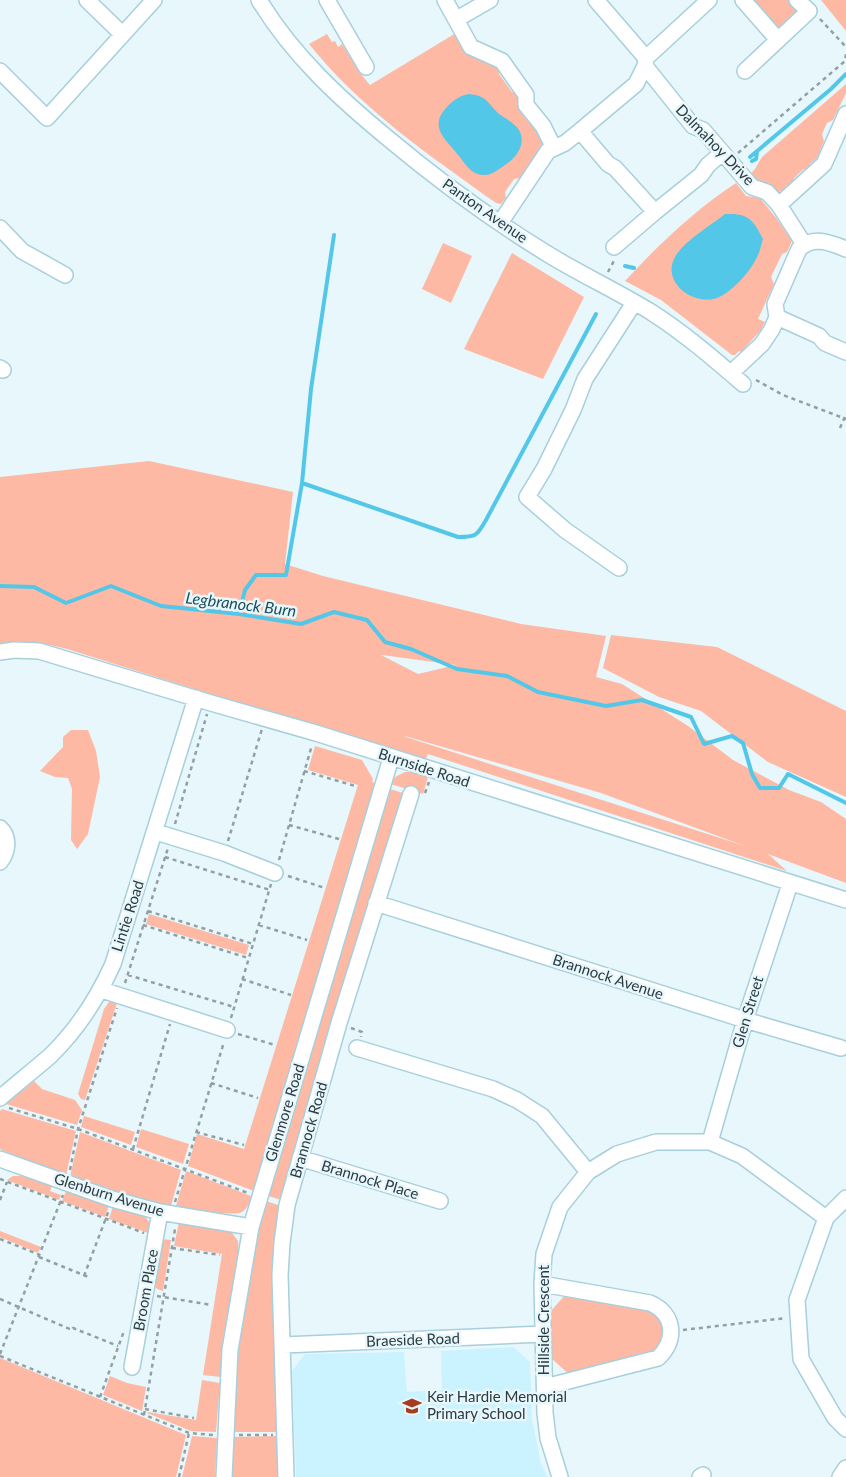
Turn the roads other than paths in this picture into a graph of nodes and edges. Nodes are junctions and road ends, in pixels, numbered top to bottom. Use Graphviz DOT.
graph roads {
  1 [pos="87,0"];
  2 [pos="154,0"];
  3 [pos="259,0"];
  4 [pos="327,0"];
  5 [pos="445,0"];
  6 [pos="490,0"];
  7 [pos="596,0"];
  8 [pos="709,0"];
  9 [pos="743,0"];
  10 [pos="797,0"];
  11 [pos="457,19"];
  12 [pos="122,34"];
  13 [pos="778,40"];
  14 [pos="645,62"];
  15 [pos="366,67"];
  16 [pos="0,71"];
  17 [pos="745,72"];
  18 [pos="846,114"];
  19 [pos="580,131"];
  20 [pos="554,148"];
  21 [pos="726,157"];
  22 [pos="779,205"];
  23 [pos="654,212"];
  24 [pos="500,223"];
  25 [pos="0,228"];
  26 [pos="804,244"];
  27 [pos="614,247"];
  28 [pos="846,250"];
  29 [pos="65,275"];
  30 [pos="634,303"];
  31 [pos="777,317"];
  32 [pos="846,352"];
  33 [pos="735,370"];
  34 [pos="743,384"];
  35 [pos="619,568"];
  36 [pos="0,652"];
  37 [pos="196,698"];
  38 [pos="391,758"];
  39 [pos="411,794"];
  40 [pos="0,828"];
  41 [pos="156,832"];
  42 [pos="0,862"];
  43 [pos="275,872"];
  44 [pos="790,884"];
  45 [pos="846,900"];
  46 [pos="376,903"];
  47 [pos="102,990"];
  48 [pos="745,1020"];
  49 [pos="227,1030"];
  50 [pos="357,1048"];
  51 [pos="841,1048"];
  52 [pos="4,1103"];
  53 [pos="710,1142"];
  54 [pos="300,1158"];
  55 [pos="3,1168"];
  56 [pos="588,1172"];
  57 [pos="846,1198"];
  58 [pos="440,1202"];
  59 [pos="166,1213"];
  60 [pos="826,1218"];
  61 [pos="251,1227"];
  62 [pos="542,1284"];
  63 [pos="543,1334"];
  64 [pos="283,1345"];
  65 [pos="132,1367"];
  66 [pos="545,1387"];
  67 [pos="846,1429"];
  68 [pos="846,1468"];
  69 [pos="224,1477"];
  70 [pos="286,1477"];
  71 [pos="560,1477"];
  72 [pos="840,1477"];
  1 -- 12 [label="street"];
  2 -- 12 [label="street"];
  3 -- 24 [label="street, Panton Avenue"];
  4 -- 15 [label="street"];
  5 -- 11 [label="street"];
  6 -- 11 [label="street"];
  7 -- 14 [label="street, Dalmahoy Drive"];
  8 -- 14 [label="street"];
  9 -- 13 [label="street"];
  10 -- 13 [label="street"];
  11 -- 20 [label="street"];
  12 -- 16 [label="street"];
  13 -- 17 [label="street"];
  14 -- 19 [label="street"];
  14 -- 21 [label="street, Dalmahoy Drive"];
  18 -- 22 [label="street"];
  19 -- 20 [label="street"];
  19 -- 23 [label="street"];
  20 -- 24 [label="street"];
  21 -- 22 [label="street, Dalmahoy Drive"];
  21 -- 23 [label="street"];
  22 -- 26 [label="street, Dalmahoy Drive"];
  23 -- 27 [label="street"];
  24 -- 30 [label="street, Panton Avenue"];
  25 -- 29 [label="street"];
  26 -- 28 [label="street"];
  26 -- 31 [label="street"];
  30 -- 33 [label="street, Panton Avenue"];
  30 -- 35 [label="street"];
  31 -- 32 [label="street"];
  31 -- 33 [label="street"];
  33 -- 34 [label="street, Panton Avenue"];
  36 -- 37 [label="street, Burnside Road"];
  37 -- 38 [label="street, Burnside Road"];
  37 -- 41 [label="street, Lintie Road"];
  38 -- 44 [label="street, Burnside Road"];
  38 -- 61 [label="street, Glenmore Road"];
  39 -- 46 [label="street, Brannock Road"];
  40 -- 42 [label="street"];
  41 -- 43 [label="street"];
  41 -- 47 [label="street, Lintie Road"];
  44 -- 45 [label="street, Burnside Road"];
  44 -- 48 [label="street, Glen Street"];
  46 -- 48 [label="street, Brannock Avenue"];
  46 -- 54 [label="street, Brannock Road"];
  47 -- 49 [label="street"];
  47 -- 52 [label="street, Lintie Road"];
  48 -- 51 [label="street, Brannock Avenue"];
  48 -- 53 [label="street, Glen Street"];
  50 -- 56 [label="street"];
  53 -- 56 [label="street, Hillside Crescent"];
  53 -- 60 [label="street, Hillside Crescent"];
  54 -- 58 [label="street, Brannock Place"];
  54 -- 64 [label="street, Brannock Road"];
  55 -- 59 [label="street, Glenburn Avenue"];
  56 -- 62 [label="street, Hillside Crescent"];
  57 -- 60 [label="street"];
  59 -- 61 [label="street, Glenburn Avenue"];
  59 -- 65 [label="street, Broom Place"];
  60 -- 67 [label="street"];
  61 -- 69 [label="street, Glenmore Road"];
  62 -- 63 [label="street, Hillside Crescent"];
  62 -- 66 [label="street"];
  63 -- 64 [label="street, Braeside Road"];
  63 -- 66 [label="street, Hillside Crescent"];
  64 -- 70 [label="street, Brannock Road"];
  66 -- 71 [label="street, Hillside Crescent"];
  68 -- 72 [label="street"];
}
